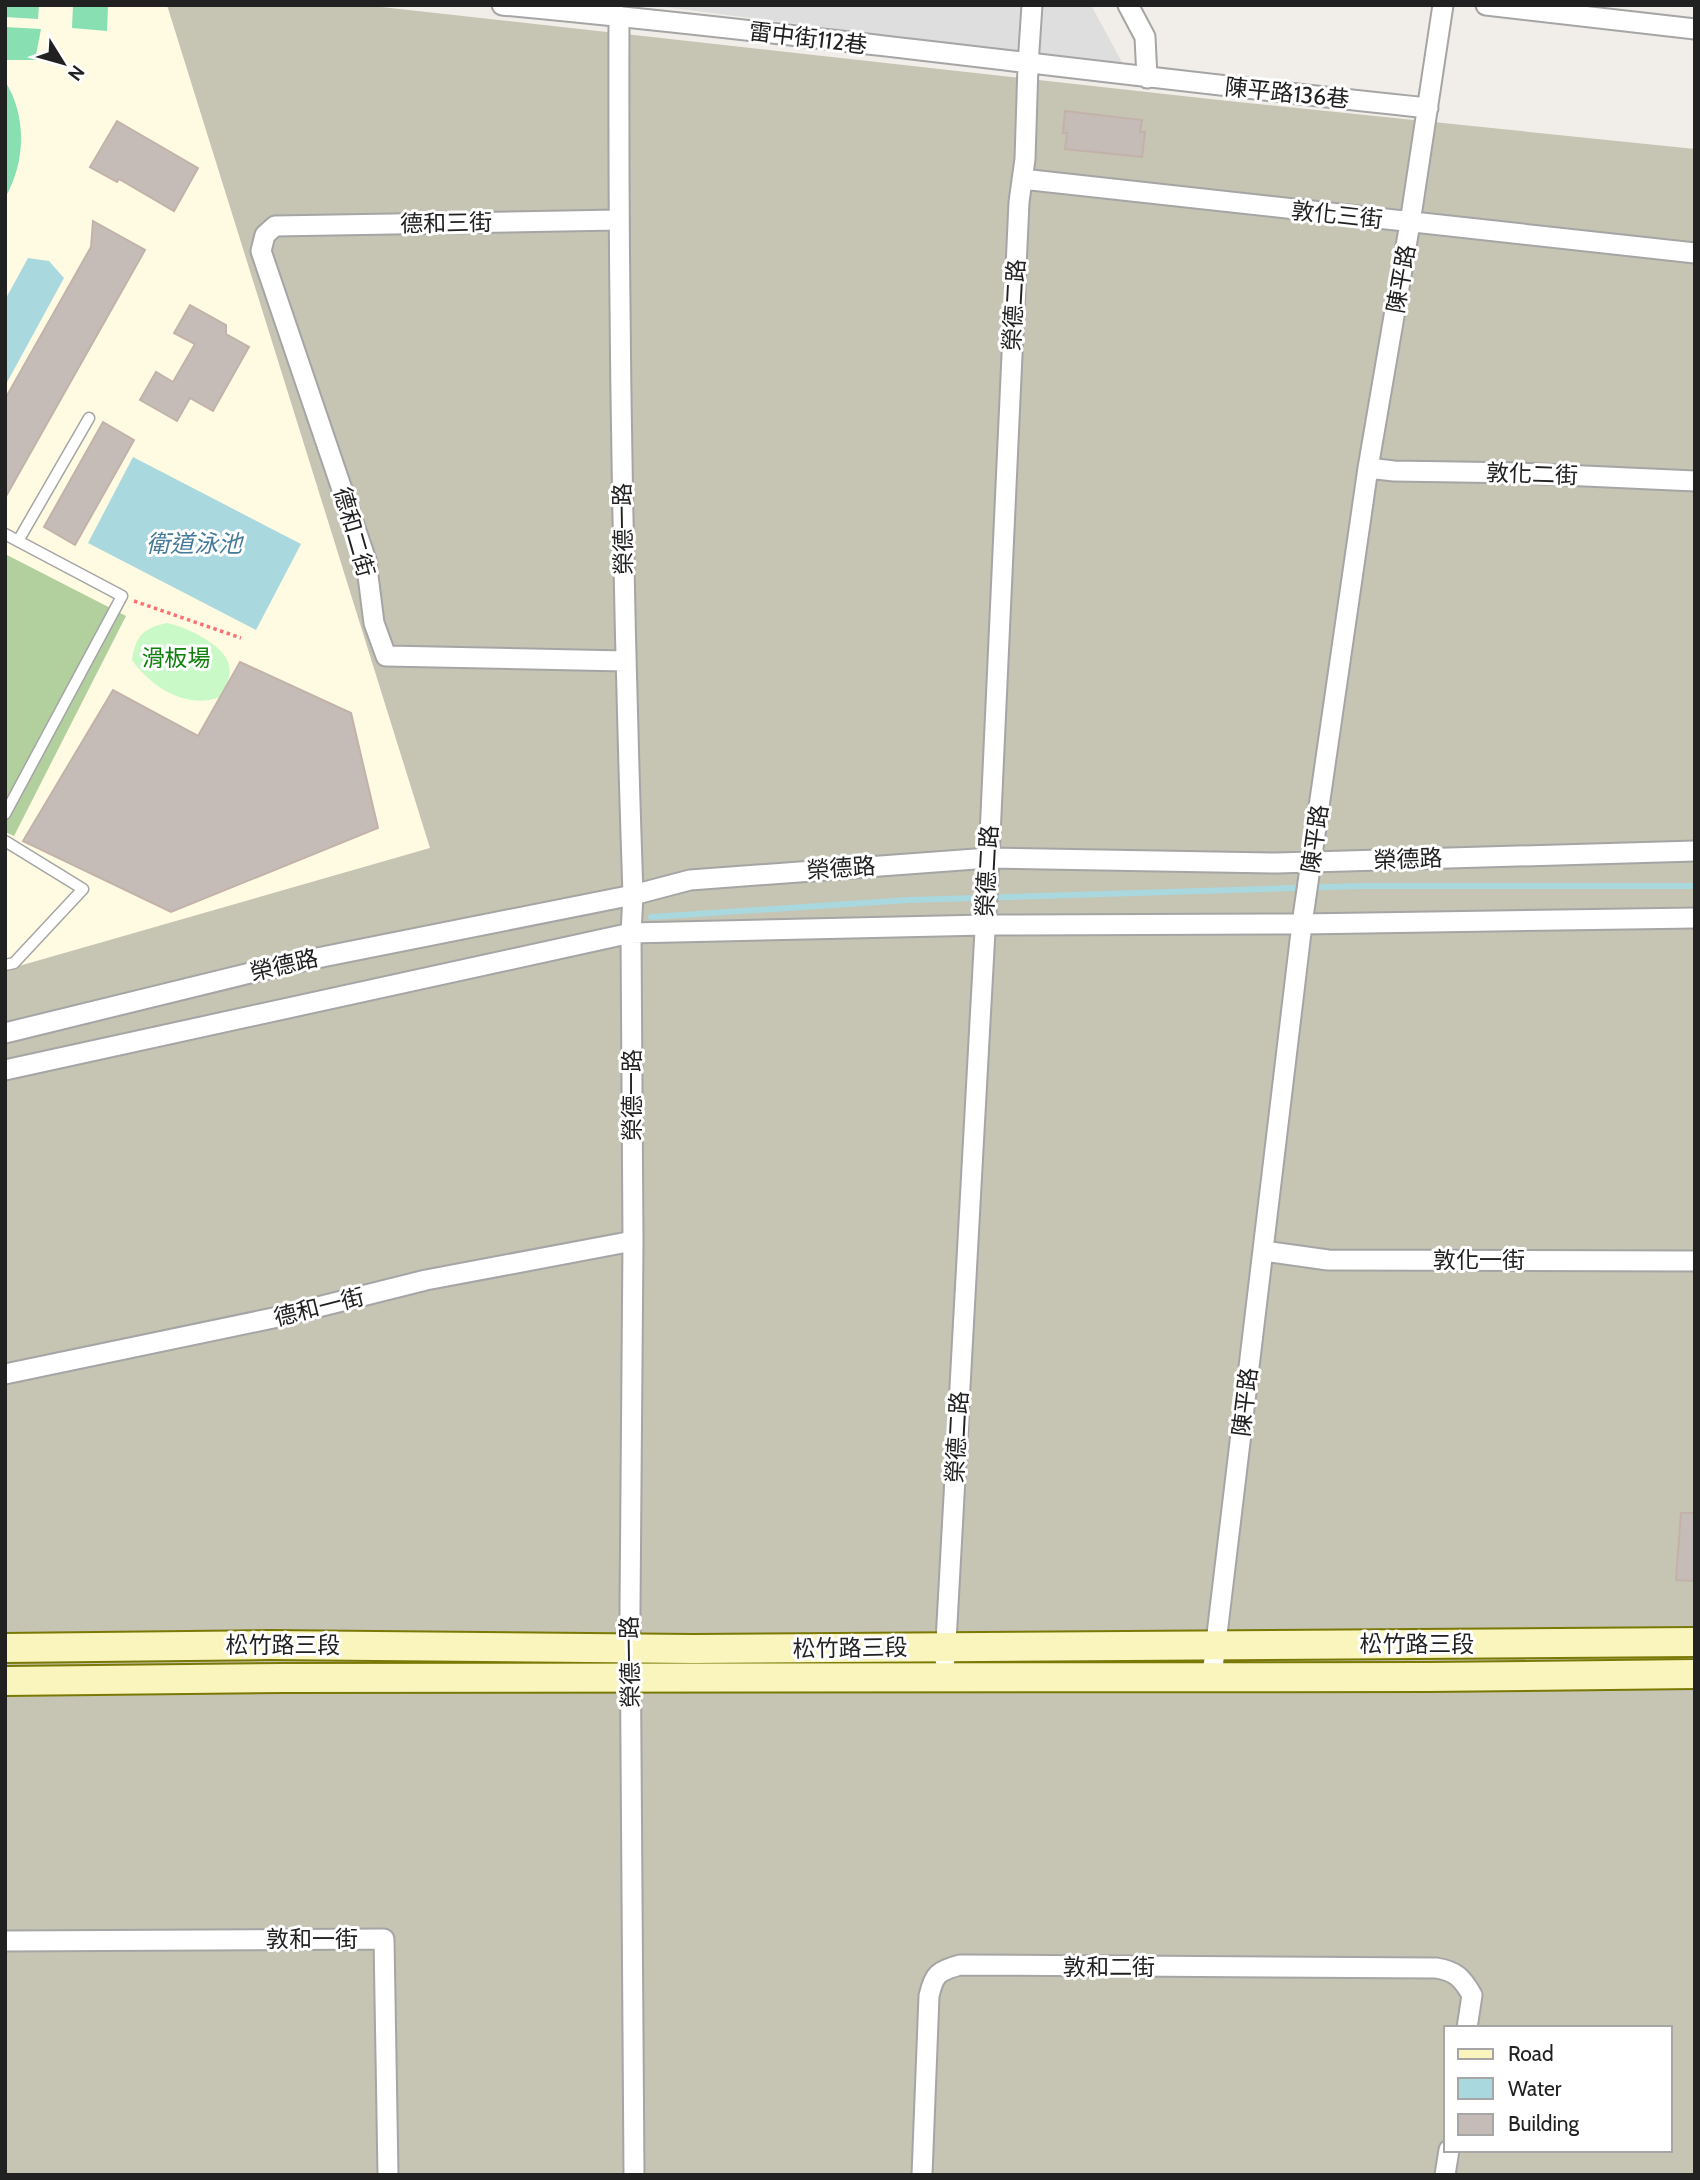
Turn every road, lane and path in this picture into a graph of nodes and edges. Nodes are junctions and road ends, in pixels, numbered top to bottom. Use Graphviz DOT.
graph roads {
  1 [pos="502,5"];
  2 [pos="1032,5"];
  3 [pos="1128,5"];
  4 [pos="1443,5"];
  5 [pos="1486,5"];
  6 [pos="589,9"];
  7 [pos="1612,12"];
  8 [pos="619,16"];
  9 [pos="1695,29"];
  10 [pos="1028,65"];
  11 [pos="1147,78"];
  12 [pos="1428,108"];
  13 [pos="1021,179"];
  14 [pos="618,220"];
  15 [pos="1410,223"];
  16 [pos="275,226"];
  17 [pos="1695,253"];
  18 [pos="89,418"];
  19 [pos="1368,468"];
  20 [pos="1695,481"];
  21 [pos="5,534"];
  22 [pos="18,541"];
  23 [pos="122,596"];
  24 [pos="241,638"];
  25 [pos="625,661"];
  26 [pos="5,814"];
  27 [pos="5,841"];
  28 [pos="1695,851"];
  29 [pos="989,858"];
  30 [pos="1312,862"];
  31 [pos="633,895"];
  32 [pos="1695,918"];
  33 [pos="1302,924"];
  34 [pos="985,925"];
  35 [pos="631,933"];
  36 [pos="5,965"];
  37 [pos="5,1033"];
  38 [pos="5,1070"];
  39 [pos="633,1241"];
  40 [pos="1264,1251"];
  41 [pos="1695,1261"];
  42 [pos="5,1374"];
  43 [pos="1695,1642"];
  44 [pos="1214,1645"];
  45 [pos="946,1646"];
  46 [pos="5,1648"];
  47 [pos="630,1648"];
  48 [pos="1695,1674"];
  49 [pos="1212,1676"];
  50 [pos="944,1678"];
  51 [pos="631,1679"];
  52 [pos="5,1681"];
  53 [pos="5,1941"];
  54 [pos="1467,2026"];
  55 [pos="1449,2152"];
  56 [pos="388,2175"];
  57 [pos="634,2175"];
  58 [pos="922,2175"];
  59 [pos="1445,2175"];
  1 -- 6 [label="street, 雷中街112巷"];
  2 -- 10 [label="street"];
  3 -- 11 [label="street"];
  4 -- 12 [label="street, 陳平路"];
  5 -- 7 [label="street"];
  6 -- 8 [label="street, 雷中街112巷"];
  7 -- 9 [label="street"];
  8 -- 10 [label="street, 雷中街112巷"];
  8 -- 14 [label="street, 榮德一路"];
  10 -- 11 [label="street, 雷中街112巷"];
  10 -- 13 [label="street, 榮德二路"];
  11 -- 12 [label="street, 陳平路136巷"];
  12 -- 15 [label="street, 陳平路"];
  13 -- 15 [label="street, 敦化三街"];
  13 -- 29 [label="street, 榮德二路"];
  14 -- 16 [label="street, 德和三街"];
  14 -- 25 [label="street, 榮德一路"];
  15 -- 17 [label="street, 敦化三街"];
  15 -- 19 [label="street, 陳平路"];
  16 -- 25 [label="street, 德和二街"];
  18 -- 22 [label="lane"];
  19 -- 20 [label="street, 敦化二街"];
  19 -- 30 [label="street, 陳平路"];
  21 -- 22 [label="lane"];
  22 -- 23 [label="lane"];
  23 -- 24 [label="path"];
  23 -- 26 [label="lane"];
  25 -- 31 [label="street, 榮德一路"];
  27 -- 36 [label="lane"];
  28 -- 30 [label="street, 榮德路"];
  29 -- 30 [label="street, 榮德路"];
  29 -- 31 [label="street, 榮德路"];
  29 -- 34 [label="street, 榮德二路"];
  30 -- 33 [label="street, 陳平路"];
  31 -- 35 [label="street, 榮德一路"];
  31 -- 37 [label="street, 榮德路"];
  32 -- 33 [label="street, 榮德路"];
  33 -- 34 [label="street, 榮德路"];
  33 -- 40 [label="street, 陳平路"];
  34 -- 35 [label="street, 榮德路"];
  34 -- 45 [label="street, 榮德二路"];
  35 -- 38 [label="street, 榮德路"];
  35 -- 39 [label="street, 榮德一路"];
  39 -- 42 [label="street, 德和一街"];
  39 -- 47 [label="street, 榮德一路"];
  40 -- 41 [label="street, 敦化一街"];
  40 -- 44 [label="street, 陳平路"];
  43 -- 44 [label="street, 松竹路三段"];
  44 -- 45 [label="street, 松竹路三段"];
  44 -- 49 [label="street, 陳平路"];
  45 -- 47 [label="street, 松竹路三段"];
  45 -- 50 [label="street, 榮德二路"];
  46 -- 47 [label="street, 松竹路三段"];
  47 -- 51 [label="street, 榮德一路"];
  48 -- 49 [label="street, 松竹路三段"];
  49 -- 50 [label="street, 松竹路三段"];
  50 -- 51 [label="street, 松竹路三段"];
  51 -- 52 [label="street, 松竹路三段"];
  51 -- 57 [label="street, 榮德一路"];
  53 -- 56 [label="street, 敦和一街"];
  54 -- 58 [label="street, 敦和二街"];
  55 -- 59 [label="street"];
}
